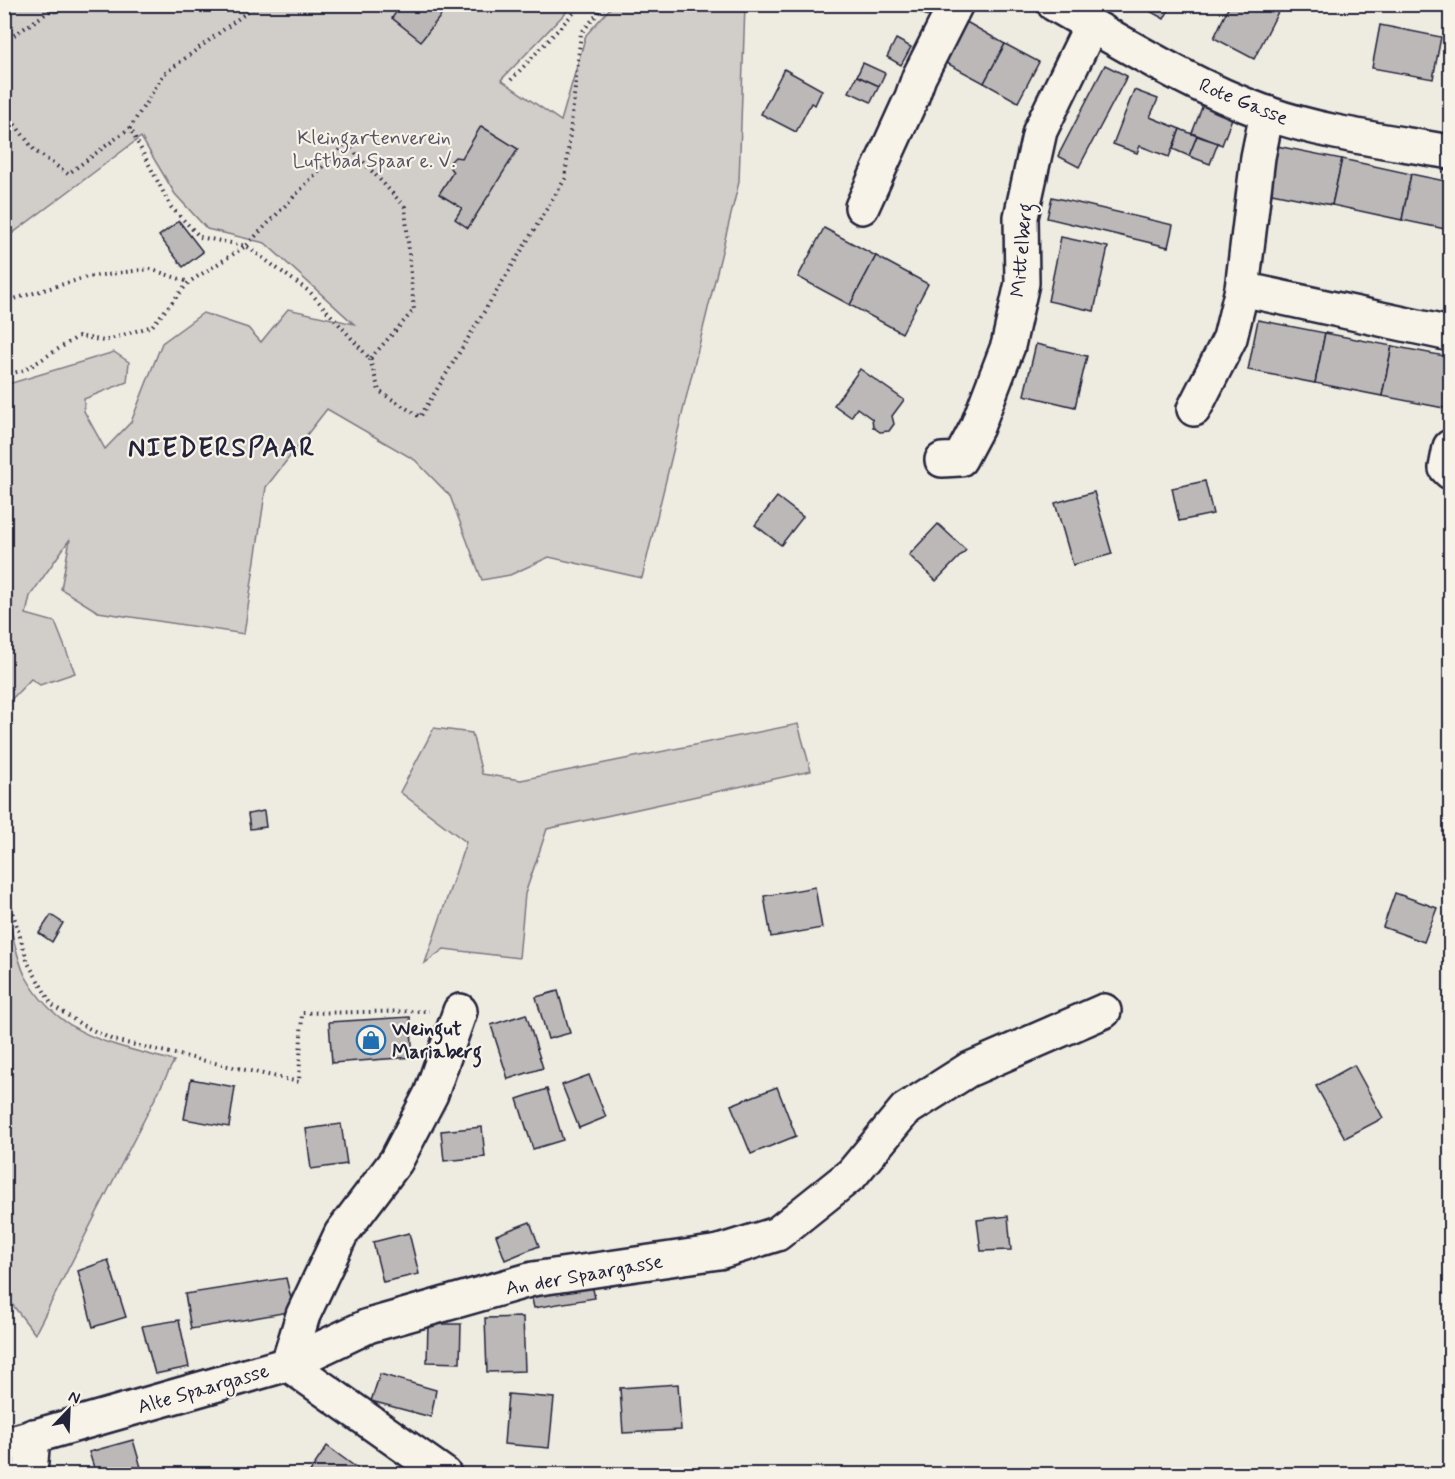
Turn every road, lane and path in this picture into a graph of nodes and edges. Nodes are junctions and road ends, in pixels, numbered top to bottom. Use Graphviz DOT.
graph roads {
  1 [pos="60,4"];
  2 [pos="258,4"];
  3 [pos="582,4"];
  4 [pos="606,4"];
  5 [pos="956,4"];
  6 [pos="1054,4"];
  7 [pos="1091,26"];
  8 [pos="4,35"];
  9 [pos="6,41"];
  10 [pos="511,80"];
  11 [pos="4,110"];
  12 [pos="1267,114"];
  13 [pos="130,128"];
  14 [pos="1450,153"];
  15 [pos="862,207"];
  16 [pos="246,246"];
  17 [pos="189,282"];
  18 [pos="1242,289"];
  19 [pos="4,302"];
  20 [pos="1450,334"];
  21 [pos="370,359"];
  22 [pos="4,375"];
  23 [pos="1194,409"];
  24 [pos="1450,447"];
  25 [pos="942,460"];
  26 [pos="1450,472"];
  27 [pos="4,884"];
  28 [pos="460,1011"];
  29 [pos="1104,1011"];
  30 [pos="288,1364"];
  31 [pos="19,1441"];
  32 [pos="30,1474"];
  33 [pos="444,1474"];
  1 -- 9 [label="path"];
  2 -- 13 [label="path"];
  3 -- 10 [label="path"];
  4 -- 21 [label="path"];
  5 -- 15 [label="street"];
  6 -- 7 [label="street, Rote Gasse"];
  7 -- 12 [label="street, Rote Gasse"];
  7 -- 25 [label="street, Mittelberg"];
  8 -- 9 [label="path"];
  11 -- 13 [label="path"];
  12 -- 14 [label="street, Rote Gasse"];
  12 -- 18 [label="street"];
  13 -- 16 [label="path"];
  16 -- 17 [label="path"];
  16 -- 21 [label="path"];
  16 -- 21 [label="path"];
  17 -- 19 [label="path"];
  17 -- 22 [label="path"];
  18 -- 20 [label="street"];
  18 -- 23 [label="street"];
  24 -- 26 [label="street"];
  27 -- 28 [label="path"];
  28 -- 30 [label="street"];
  29 -- 30 [label="street, An der Spaargasse"];
  30 -- 31 [label="street, Alte Spaargasse"];
  30 -- 33 [label="street, Alte Spaargasse"];
  31 -- 32 [label="street"];
}
